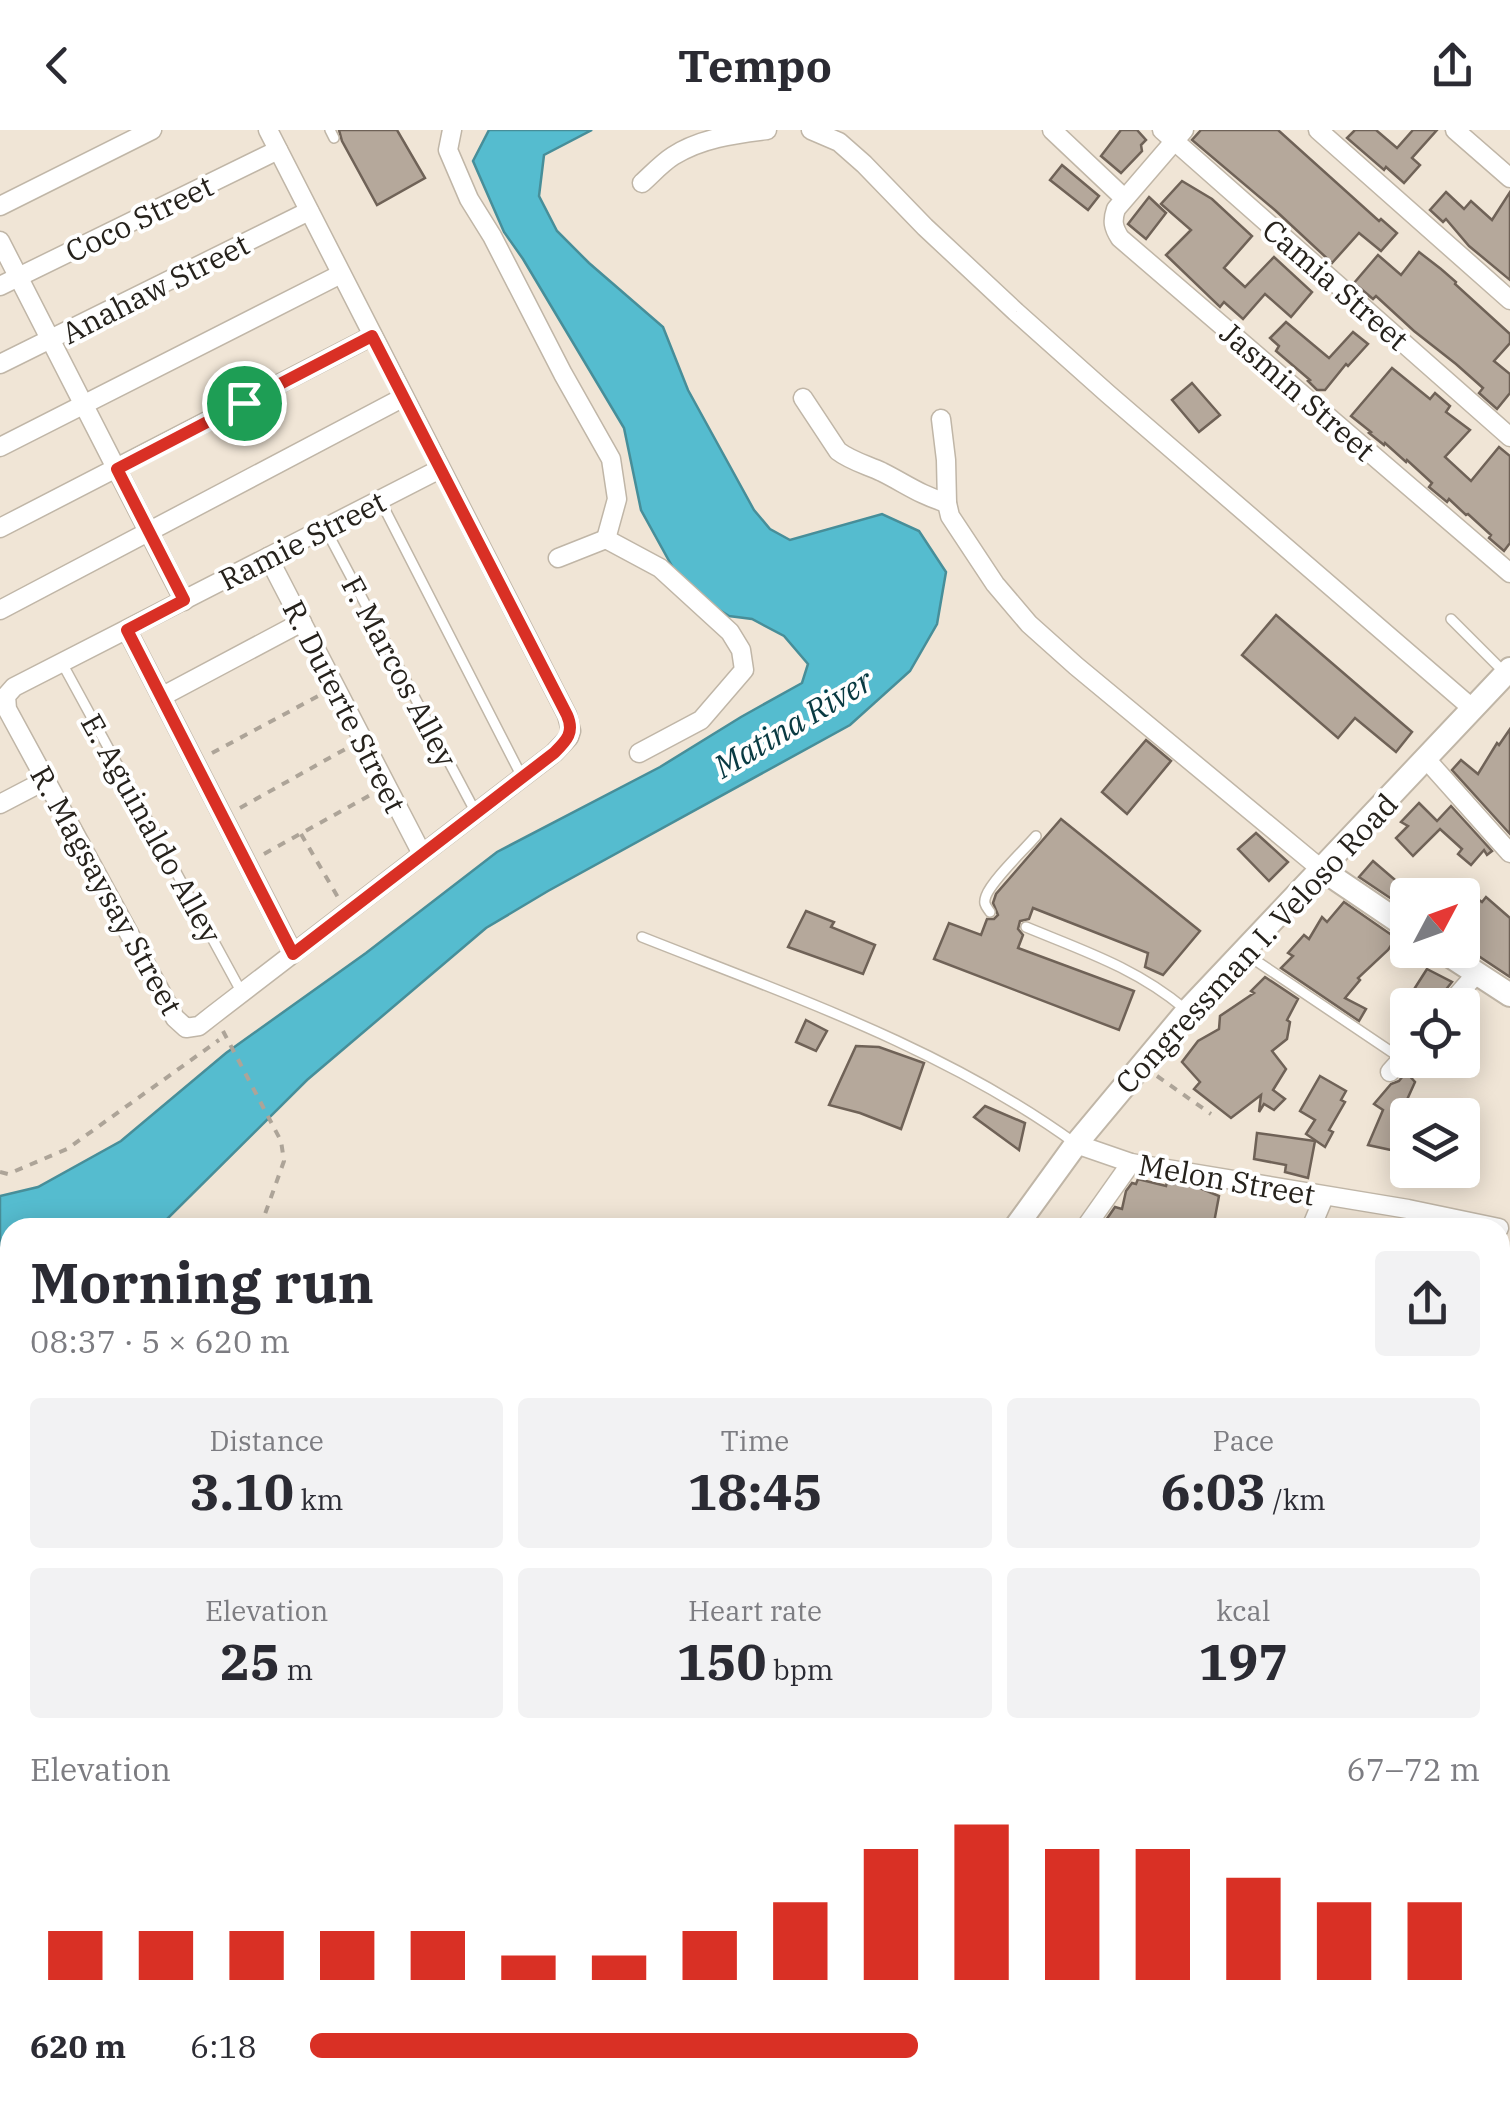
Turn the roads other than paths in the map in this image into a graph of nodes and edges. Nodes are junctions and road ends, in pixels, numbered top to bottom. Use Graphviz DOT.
graph roads {
  1 [pos="152,130"];
  2 [pos="268,130"];
  3 [pos="452,130"];
  4 [pos="767,130"];
  5 [pos="811,130"];
  6 [pos="1052,130"];
  7 [pos="1318,130"];
  8 [pos="1454,130"];
  9 [pos="1173,134"];
  10 [pos="278,150"];
  11 [pos="1510,178"];
  12 [pos="642,183"];
  13 [pos="1124,198"];
  14 [pos="0,206"];
  15 [pos="309,210"];
  16 [pos="0,241"];
  17 [pos="340,274"];
  18 [pos="18,276"];
  19 [pos="0,286"];
  20 [pos="1510,300"];
  21 [pos="372,336"];
  22 [pos="50,340"];
  23 [pos="0,364"];
  24 [pos="404,397"];
  25 [pos="802,398"];
  26 [pos="84,405"];
  27 [pos="940,419"];
  28 [pos="1510,437"];
  29 [pos="0,446"];
  30 [pos="117,469"];
  31 [pos="440,469"];
  32 [pos="380,500"];
  33 [pos="947,503"];
  34 [pos="0,528"];
  35 [pos="325,528"];
  36 [pos="148,532"];
  37 [pos="606,539"];
  38 [pos="268,557"];
  39 [pos="558,558"];
  40 [pos="1510,573"];
  41 [pos="184,600"];
  42 [pos="0,610"];
  43 [pos="1450,619"];
  44 [pos="302,622"];
  45 [pos="127,630"];
  46 [pos="62,663"];
  47 [pos="1509,674"];
  48 [pos="6,696"];
  49 [pos="161,697"];
  50 [pos="1474,709"];
  51 [pos="639,753"];
  52 [pos="1426,759"];
  53 [pos="522,777"];
  54 [pos="46,780"];
  55 [pos="0,804"];
  56 [pos="476,813"];
  57 [pos="1036,836"];
  58 [pos="1510,853"];
  59 [pos="422,854"];
  60 [pos="1321,870"];
  61 [pos="990,912"];
  62 [pos="1390,916"];
  63 [pos="1026,927"];
  64 [pos="642,937"];
  65 [pos="1243,952"];
  66 [pos="293,954"];
  67 [pos="1467,968"];
  68 [pos="1476,974"];
  69 [pos="1464,988"];
  70 [pos="242,993"];
  71 [pos="1510,994"];
  72 [pos="1187,1011"];
  73 [pos="1390,1054"];
  74 [pos="1076,1144"];
  75 [pos="1131,1163"];
  76 [pos="1324,1197"];
  77 [pos="1408,1209"];
  78 [pos="1022,1218"];
  79 [pos="1092,1218"];
  80 [pos="1315,1218"];
  81 [pos="1405,1218"];
  82 [pos="1451,1218"];
  1 -- 14 [label="street"];
  2 -- 10 [label="street"];
  3 -- 37 [label="street"];
  4 -- 12 [label="street"];
  5 -- 50 [label="street"];
  6 -- 13 [label="street"];
  7 -- 20 [label="street"];
  8 -- 11 [label="street"];
  9 -- 13 [label="street"];
  9 -- 28 [label="street, Camia Street"];
  10 -- 15 [label="street"];
  10 -- 18 [label="street, Coco Street"];
  13 -- 40 [label="street, Jasmin Street"];
  15 -- 17 [label="street"];
  15 -- 22 [label="street, Anahaw Street"];
  16 -- 18 [label="street"];
  17 -- 21 [label="street"];
  17 -- 26 [label="street"];
  18 -- 19 [label="street, Coco Street"];
  18 -- 22 [label="street"];
  21 -- 24 [label="street"];
  21 -- 30 [label="street"];
  22 -- 23 [label="street, Anahaw Street"];
  22 -- 26 [label="street"];
  24 -- 31 [label="street"];
  24 -- 36 [label="street"];
  25 -- 33 [label="street"];
  26 -- 29 [label="street"];
  26 -- 30 [label="street"];
  27 -- 33 [label="street"];
  30 -- 34 [label="street"];
  30 -- 36 [label="street"];
  31 -- 32 [label="street, Ramie Street"];
  31 -- 53 [label="street"];
  32 -- 35 [label="street, Ramie Street"];
  32 -- 53 [label="lane"];
  33 -- 60 [label="street"];
  35 -- 38 [label="street, Ramie Street"];
  35 -- 56 [label="lane, F. Marcos Alley"];
  36 -- 41 [label="street"];
  36 -- 42 [label="street"];
  37 -- 39 [label="street"];
  37 -- 51 [label="street"];
  38 -- 41 [label="street, Ramie Street"];
  38 -- 44 [label="street, R. Duterte Street"];
  41 -- 45 [label="street, Ramie Street"];
  43 -- 47 [label="lane"];
  44 -- 49 [label="street"];
  44 -- 59 [label="street, R. Duterte Street"];
  45 -- 46 [label="street, Ramie Street"];
  45 -- 49 [label="street"];
  46 -- 48 [label="street, Ramie Street"];
  46 -- 70 [label="lane, E. Aguinaldo Alley"];
  47 -- 50 [label="main road, Congressman I. Veloso Road"];
  48 -- 54 [label="street, R. Magsaysay Street"];
  49 -- 66 [label="street"];
  50 -- 52 [label="main road, Congressman I. Veloso Road"];
  52 -- 58 [label="street"];
  52 -- 60 [label="main road, Congressman I. Veloso Road"];
  53 -- 56 [label="street"];
  54 -- 55 [label="street"];
  54 -- 70 [label="street, R. Magsaysay Street"];
  56 -- 59 [label="street"];
  57 -- 61 [label="lane"];
  59 -- 66 [label="street"];
  60 -- 62 [label="main road"];
  60 -- 65 [label="main road, Congressman I. Veloso Road"];
  63 -- 72 [label="lane"];
  64 -- 74 [label="lane"];
  65 -- 72 [label="main road, Congressman I. Veloso Road"];
  65 -- 73 [label="lane"];
  66 -- 70 [label="street"];
  67 -- 68 [label="main road"];
  68 -- 69 [label="street"];
  68 -- 71 [label="main road"];
  72 -- 74 [label="main road, Congressman I. Veloso Road"];
  74 -- 75 [label="street, Melon Street"];
  74 -- 78 [label="main road, Congressman I. Veloso Road"];
  75 -- 76 [label="street, Melon Street"];
  75 -- 79 [label="street"];
  76 -- 77 [label="street, Melon Street"];
  76 -- 80 [label="street"];
  77 -- 81 [label="street"];
  77 -- 82 [label="street, Melon Street"];
}
